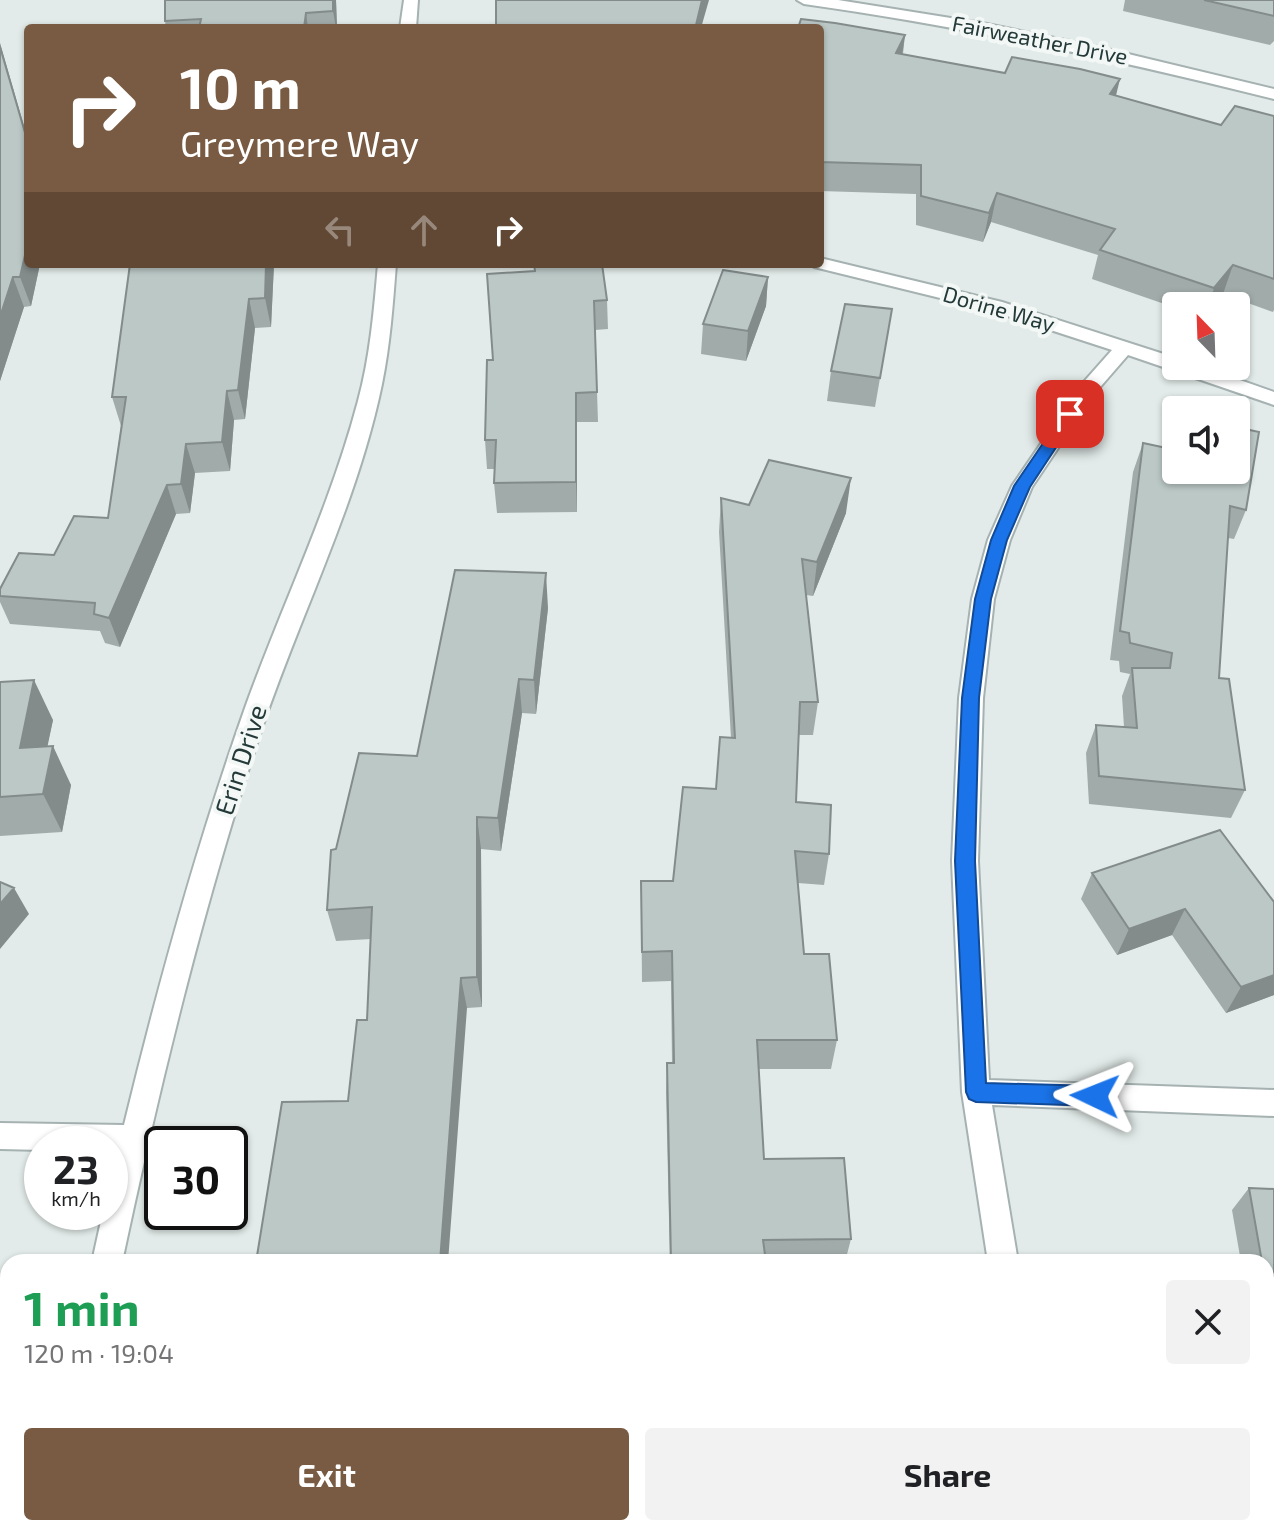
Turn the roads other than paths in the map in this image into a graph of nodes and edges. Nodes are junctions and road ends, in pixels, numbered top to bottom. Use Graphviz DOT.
graph roads {
  1 [pos="411,0"];
  2 [pos="804,0"];
  3 [pos="408,24"];
  4 [pos="1274,94"];
  5 [pos="824,264"];
  6 [pos="386,268"];
  7 [pos="1125,347"];
  8 [pos="1162,360"];
  9 [pos="1220,380"];
  10 [pos="1274,399"];
  11 [pos="976,1092"];
  12 [pos="1274,1103"];
  13 [pos="0,1136"];
  14 [pos="134,1139"];
  15 [pos="109,1254"];
  16 [pos="1002,1254"];
  1 -- 3 [label="street"];
  2 -- 4 [label="street, Fairweather Drive"];
  5 -- 7 [label="street, Dorine Way"];
  6 -- 14 [label="street, Erin Drive"];
  7 -- 8 [label="street, Dorine Way"];
  7 -- 11 [label="street"];
  9 -- 10 [label="street, Dorine Way"];
  11 -- 12 [label="street"];
  11 -- 16 [label="street"];
  13 -- 14 [label="street"];
  14 -- 15 [label="street, Erin Drive"];
}
